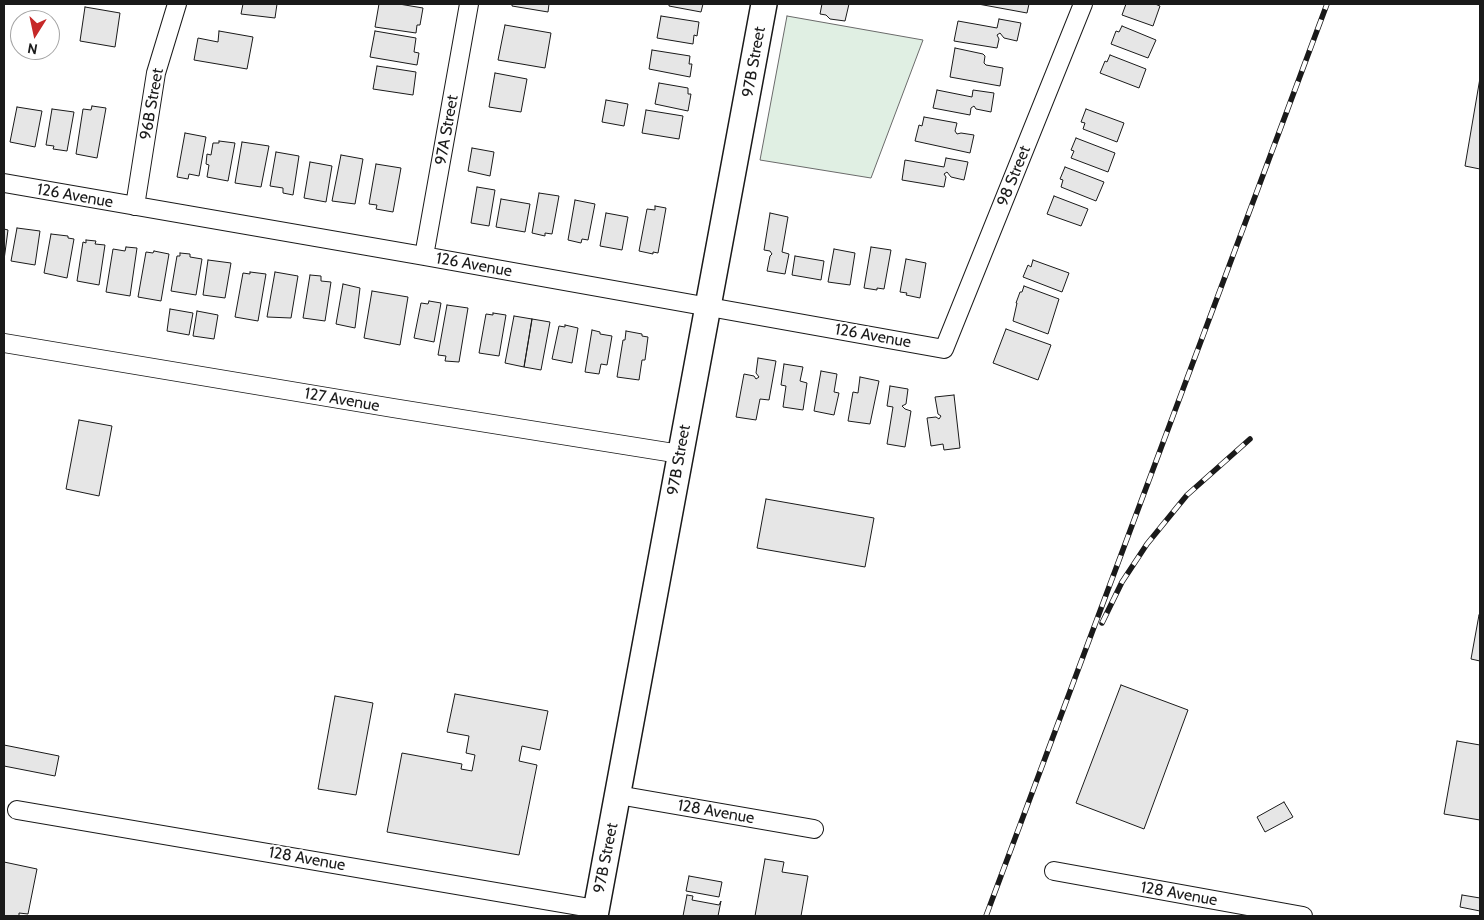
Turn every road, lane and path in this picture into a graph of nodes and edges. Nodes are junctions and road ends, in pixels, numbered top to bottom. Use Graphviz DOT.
graph roads {
  1 [pos="177,4"];
  2 [pos="468,4"];
  3 [pos="764,4"];
  4 [pos="1083,4"];
  5 [pos="4,183"];
  6 [pos="135,206"];
  7 [pos="424,256"];
  8 [pos="707,307"];
  9 [pos="4,343"];
  10 [pos="944,349"];
  11 [pos="680,454"];
  12 [pos="618,795"];
  13 [pos="17,810"];
  14 [pos="814,829"];
  15 [pos="1054,871"];
  16 [pos="596,913"];
  17 [pos="1303,916"];
  1 -- 6 [label="street, 96B Street"];
  2 -- 7 [label="street, 97A Street"];
  3 -- 8 [label="street, 97B Street"];
  4 -- 10 [label="street, 98 Street"];
  5 -- 6 [label="street, 126 Avenue"];
  6 -- 7 [label="street, 126 Avenue"];
  7 -- 8 [label="street, 126 Avenue"];
  8 -- 10 [label="street, 126 Avenue"];
  8 -- 11 [label="street, 97B Street"];
  9 -- 11 [label="street, 127 Avenue"];
  11 -- 12 [label="street, 97B Street"];
  12 -- 14 [label="street, 128 Avenue"];
  12 -- 16 [label="street, 97B Street"];
  13 -- 16 [label="street, 128 Avenue"];
  15 -- 17 [label="street, 128 Avenue"];
}
